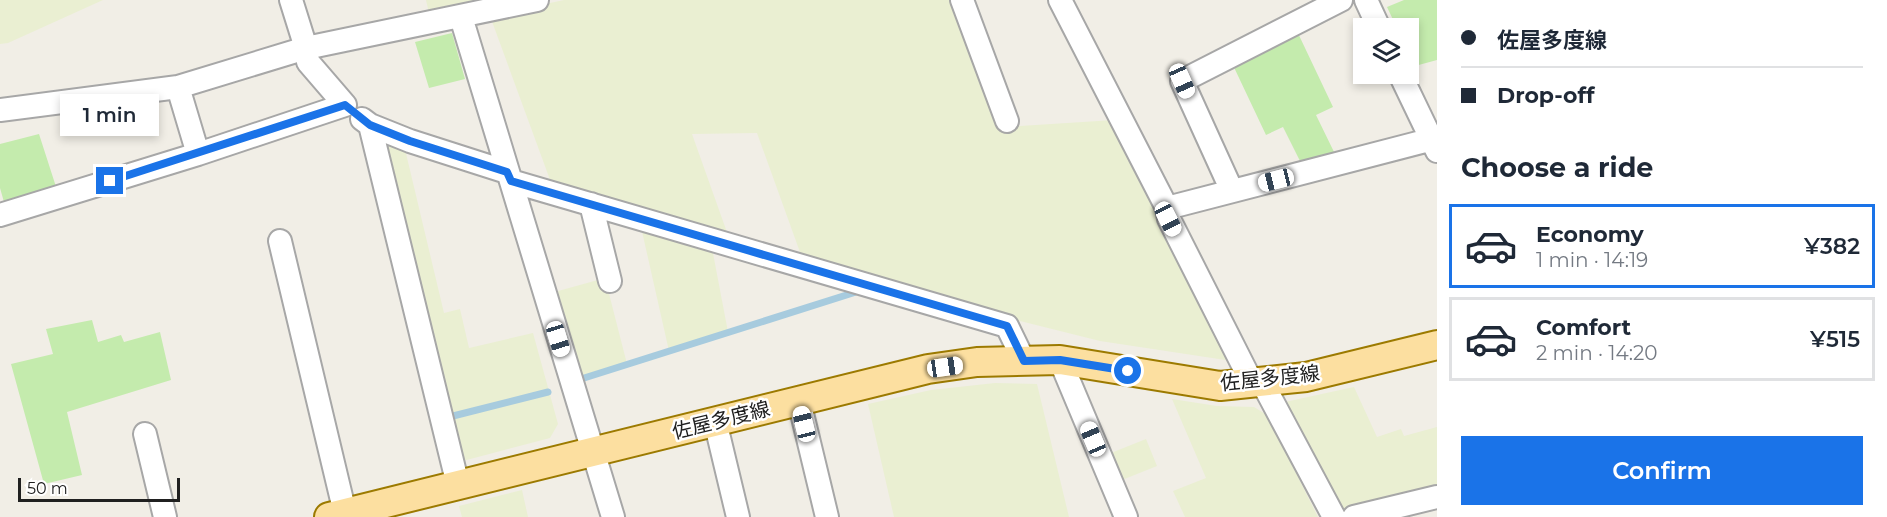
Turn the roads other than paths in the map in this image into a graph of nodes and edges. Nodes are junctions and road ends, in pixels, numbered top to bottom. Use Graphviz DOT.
graph roads {
  1 [pos="291,0"];
  2 [pos="537,0"];
  3 [pos="962,0"];
  4 [pos="1060,0"];
  5 [pos="1341,0"];
  6 [pos="1366,0"];
  7 [pos="461,17"];
  8 [pos="1374,18"];
  9 [pos="306,48"];
  10 [pos="1405,84"];
  11 [pos="178,87"];
  12 [pos="345,105"];
  13 [pos="0,110"];
  14 [pos="1006,121"];
  15 [pos="370,125"];
  16 [pos="1435,143"];
  17 [pos="198,154"];
  18 [pos="509,177"];
  19 [pos="1232,191"];
  20 [pos="591,204"];
  21 [pos="1167,208"];
  22 [pos="0,215"];
  23 [pos="280,241"];
  24 [pos="610,281"];
  25 [pos="1437,345"];
  26 [pos="1060,360"];
  27 [pos="1024,361"];
  28 [pos="1257,382"];
  29 [pos="799,401"];
  30 [pos="716,421"];
  31 [pos="145,434"];
  32 [pos="593,451"];
  33 [pos="458,485"];
  34 [pos="1437,497"];
  35 [pos="337,515"];
  36 [pos="165,517"];
  37 [pos="612,517"];
  38 [pos="738,517"];
  39 [pos="827,517"];
  40 [pos="1126,517"];
  41 [pos="1334,517"];
  42 [pos="1354,517"];
  1 -- 9 [label="street"];
  2 -- 7 [label="street"];
  3 -- 14 [label="street"];
  4 -- 21 [label="street"];
  5 -- 19 [label="street"];
  6 -- 8 [label="street"];
  7 -- 9 [label="street"];
  7 -- 18 [label="street"];
  9 -- 11 [label="street"];
  9 -- 12 [label="street"];
  10 -- 16 [label="street"];
  11 -- 13 [label="street"];
  11 -- 17 [label="street"];
  12 -- 15 [label="street"];
  12 -- 17 [label="street"];
  15 -- 18 [label="street"];
  15 -- 33 [label="street"];
  16 -- 19 [label="street"];
  17 -- 22 [label="street"];
  18 -- 20 [label="street"];
  18 -- 32 [label="street"];
  19 -- 21 [label="street"];
  20 -- 24 [label="street"];
  20 -- 27 [label="street"];
  21 -- 28 [label="street"];
  23 -- 35 [label="street"];
  25 -- 28 [label="main road, 佐屋多度線"];
  26 -- 27 [label="main road, 佐屋多度線"];
  26 -- 28 [label="main road, 佐屋多度線"];
  26 -- 40 [label="street"];
  27 -- 29 [label="main road, 佐屋多度線"];
  28 -- 41 [label="street"];
  29 -- 30 [label="main road, 佐屋多度線"];
  29 -- 39 [label="street"];
  30 -- 32 [label="main road, 佐屋多度線"];
  30 -- 38 [label="street"];
  31 -- 36 [label="street"];
  32 -- 33 [label="main road, 佐屋多度線"];
  32 -- 37 [label="street"];
  33 -- 35 [label="main road, 佐屋多度線"];
  34 -- 42 [label="street"];
}
